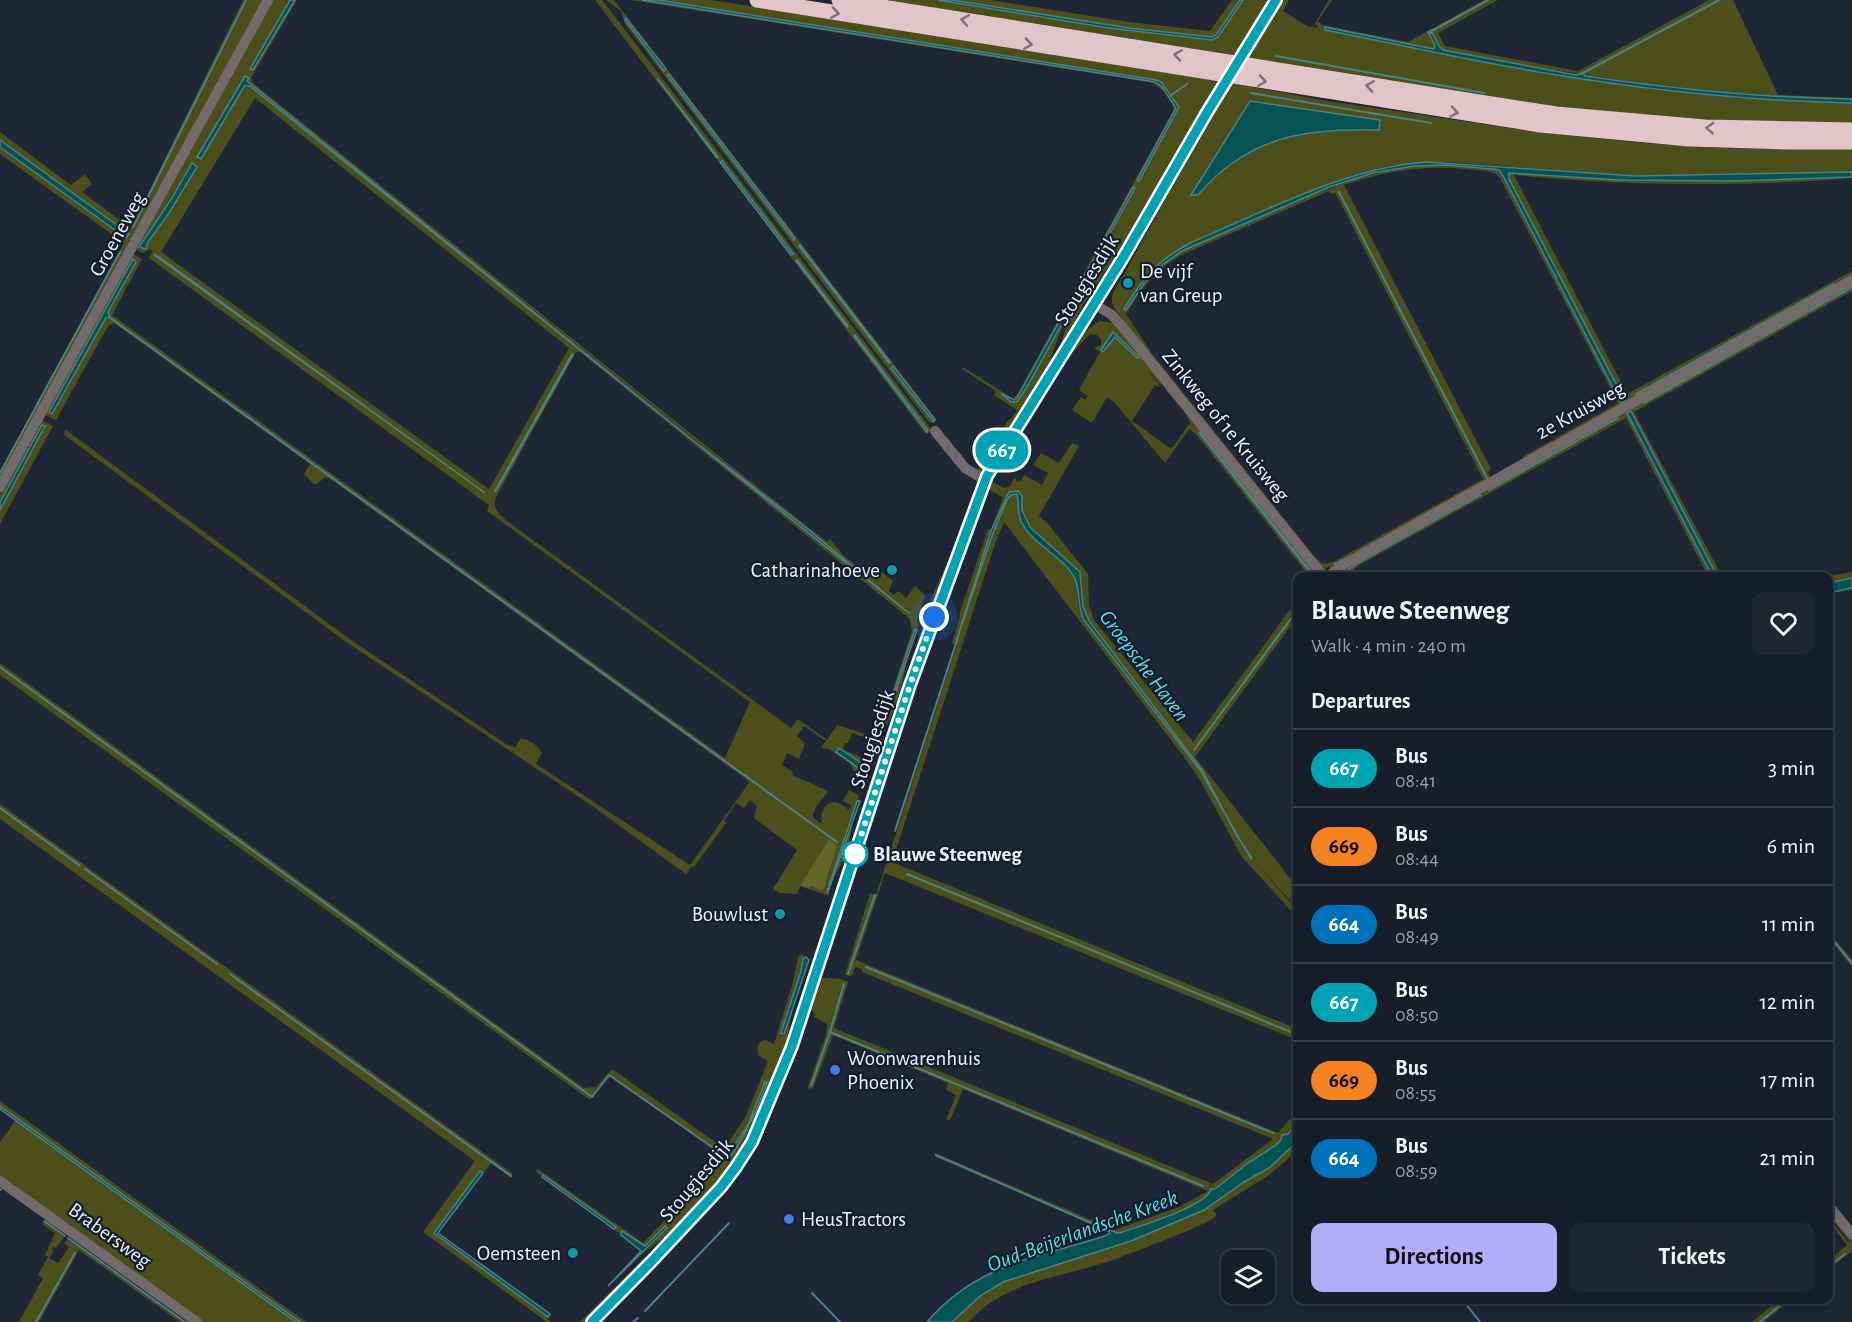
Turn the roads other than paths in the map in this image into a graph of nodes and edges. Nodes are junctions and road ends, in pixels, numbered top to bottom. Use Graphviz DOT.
graph roads {
  1 [pos="268,0"];
  2 [pos="756,0"];
  3 [pos="839,0"];
  4 [pos="1276,0"];
  5 [pos="1852,130"];
  6 [pos="1852,142"];
  7 [pos="1852,280"];
  8 [pos="1094,304"];
  9 [pos="934,431"];
  10 [pos="985,480"];
  11 [pos="0,487"];
  12 [pos="1320,572"];
  13 [pos="1334,572"];
  14 [pos="0,1180"];
  15 [pos="1833,1211"];
  16 [pos="1852,1234"];
  17 [pos="197,1322"];
  18 [pos="592,1322"];
  1 -- 11 [label="street, Groeneweg"];
  2 -- 6 [label="highway, one-way"];
  5 -- 3 [label="highway, one-way"];
  4 -- 8 [label="street, Stougjesdijk"];
  7 -- 13 [label="street, 2e Kruisweg"];
  8 -- 10 [label="street, Stougjesdijk"];
  8 -- 12 [label="street, Zinkweg of 1e Kruisweg"];
  9 -- 10 [label="street"];
  10 -- 18 [label="street, Stougjesdijk"];
  14 -- 17 [label="street, Brabersweg"];
  15 -- 16 [label="street"];
}
